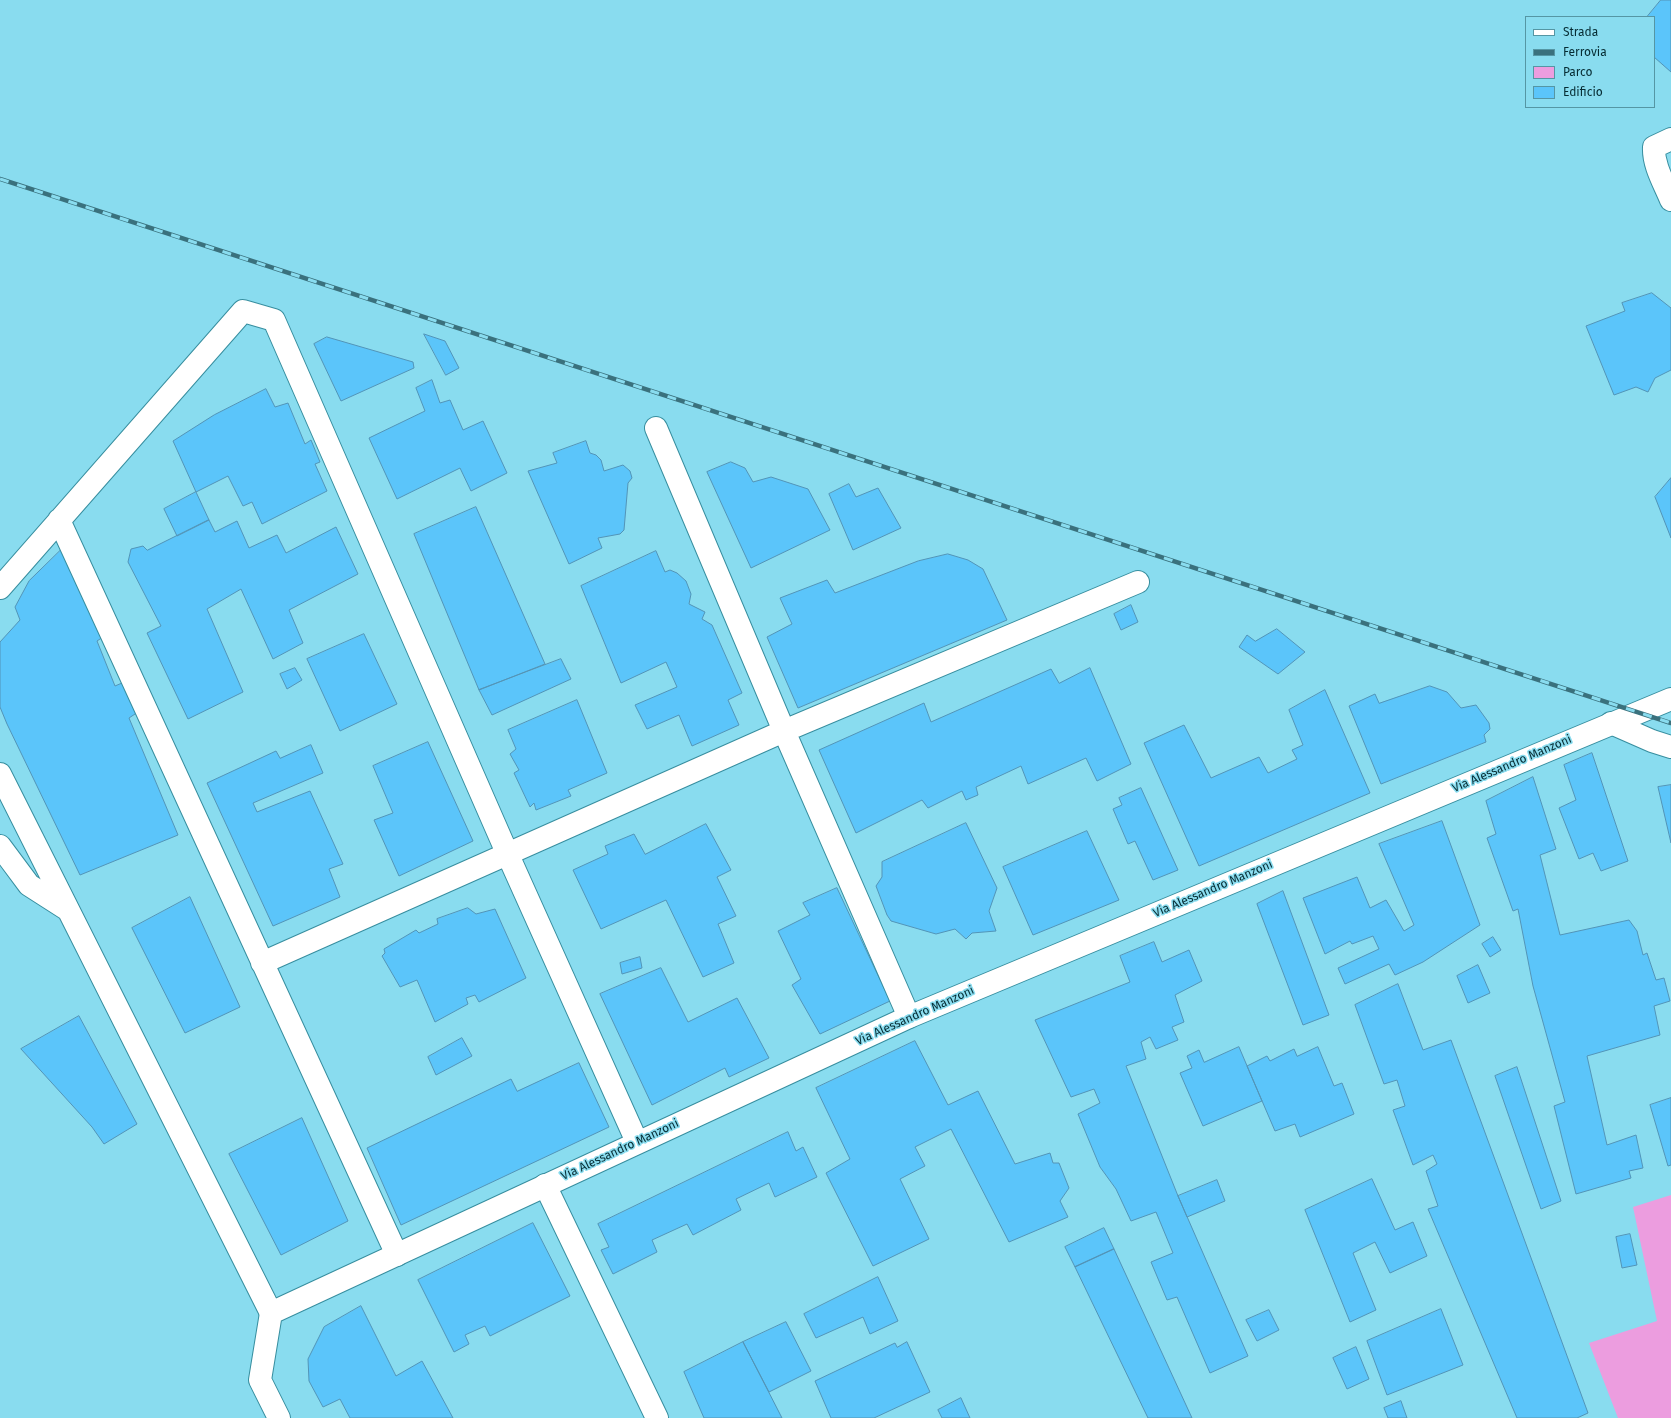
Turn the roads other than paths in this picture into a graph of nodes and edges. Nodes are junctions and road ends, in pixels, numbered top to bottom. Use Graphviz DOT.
graph roads {
  1 [pos="1671,139"];
  2 [pos="1671,200"];
  3 [pos="656,428"];
  4 [pos="59,520"];
  5 [pos="1138,582"];
  6 [pos="0,588"];
  7 [pos="1671,699"];
  8 [pos="1611,723"];
  9 [pos="784,731"];
  10 [pos="1671,747"];
  11 [pos="0,774"];
  12 [pos="0,846"];
  13 [pos="508,855"];
  14 [pos="69,911"];
  15 [pos="262,963"];
  16 [pos="909,1017"];
  17 [pos="637,1142"];
  18 [pos="545,1185"];
  19 [pos="397,1255"];
  20 [pos="271,1314"];
  21 [pos="279,1418"];
  22 [pos="658,1418"];
  1 -- 2 [label="street"];
  3 -- 9 [label="street"];
  4 -- 6 [label="street"];
  4 -- 13 [label="street"];
  4 -- 15 [label="street"];
  5 -- 9 [label="street"];
  7 -- 8 [label="street, Via Alessandro Manzoni"];
  8 -- 10 [label="street"];
  8 -- 16 [label="street, Via Alessandro Manzoni"];
  9 -- 13 [label="street"];
  9 -- 16 [label="street"];
  11 -- 14 [label="street"];
  12 -- 14 [label="street"];
  13 -- 15 [label="street"];
  13 -- 17 [label="street"];
  14 -- 20 [label="street"];
  15 -- 19 [label="street"];
  16 -- 17 [label="street, Via Alessandro Manzoni"];
  17 -- 18 [label="street, Via Alessandro Manzoni"];
  18 -- 19 [label="street, Via Alessandro Manzoni"];
  18 -- 22 [label="street"];
  19 -- 20 [label="street, Via Alessandro Manzoni"];
  20 -- 21 [label="street"];
}
